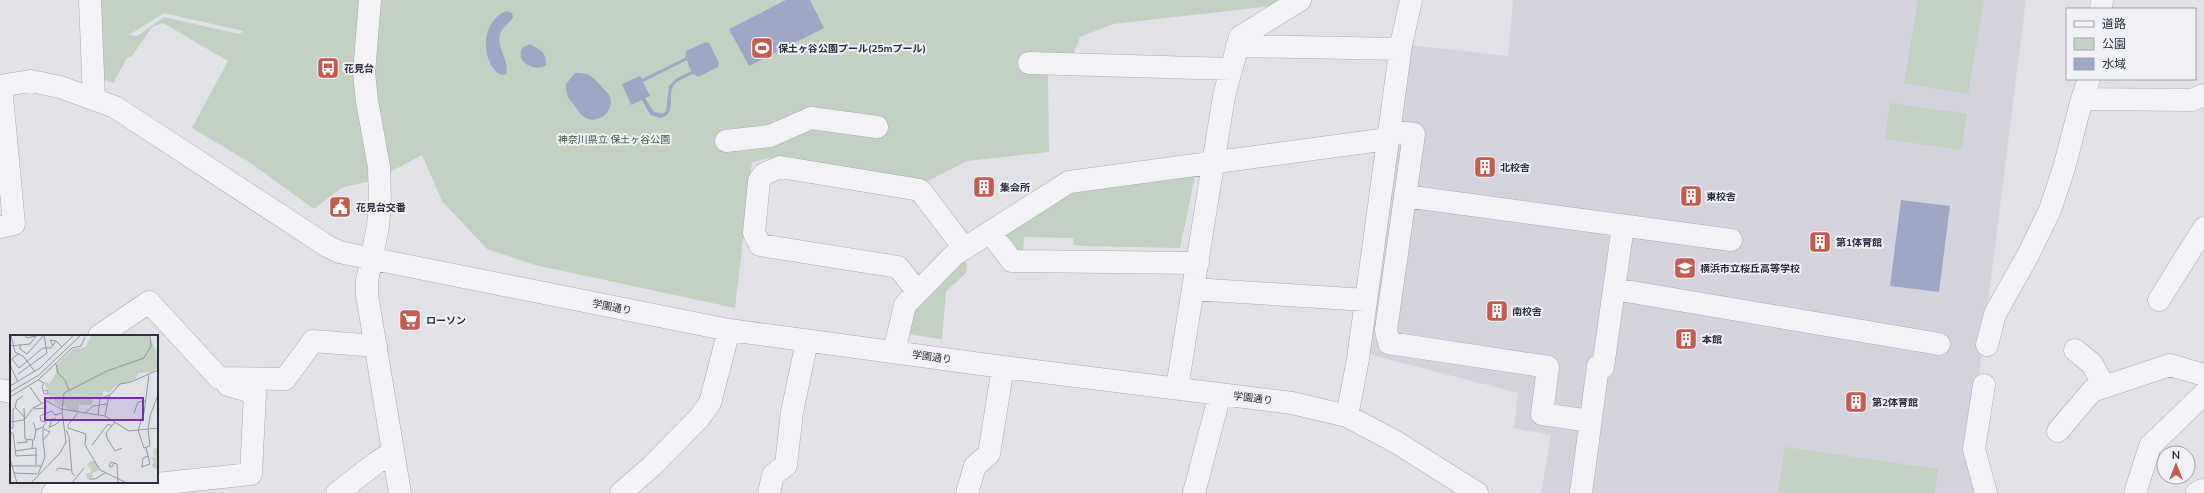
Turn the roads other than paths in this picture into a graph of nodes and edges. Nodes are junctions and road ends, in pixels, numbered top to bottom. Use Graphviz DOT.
graph roads {
  1 [pos="90,0"];
  2 [pos="370,0"];
  3 [pos="1300,0"];
  4 [pos="1411,0"];
  5 [pos="1237,46"];
  6 [pos="1400,49"];
  7 [pos="1029,63"];
  8 [pos="1231,69"];
  9 [pos="2089,80"];
  10 [pos="0,86"];
  11 [pos="2204,95"];
  12 [pos="94,99"];
  13 [pos="2082,99"];
  14 [pos="877,127"];
  15 [pos="1388,135"];
  16 [pos="726,140"];
  17 [pos="1213,162"];
  18 [pos="1405,196"];
  19 [pos="1623,226"];
  20 [pos="0,227"];
  21 [pos="2204,228"];
  22 [pos="990,232"];
  23 [pos="1731,240"];
  24 [pos="964,248"];
  25 [pos="370,258"];
  26 [pos="1198,263"];
  27 [pos="1193,289"];
  28 [pos="1614,289"];
  29 [pos="918,292"];
  30 [pos="1366,300"];
  31 [pos="2159,300"];
  32 [pos="729,330"];
  33 [pos="100,335"];
  34 [pos="807,341"];
  35 [pos="1939,344"];
  36 [pos="1987,345"];
  37 [pos="376,346"];
  38 [pos="2075,350"];
  39 [pos="894,352"];
  40 [pos="1003,367"];
  41 [pos="2204,375"];
  42 [pos="219,378"];
  43 [pos="1984,385"];
  44 [pos="2104,386"];
  45 [pos="1177,388"];
  46 [pos="0,390"];
  47 [pos="10,392"];
  48 [pos="1220,394"];
  49 [pos="2204,394"];
  50 [pos="1347,416"];
  51 [pos="1590,421"];
  52 [pos="2058,431"];
  53 [pos="392,452"];
  54 [pos="145,489"];
  55 [pos="2139,492"];
  56 [pos="53,493"];
  57 [pos="337,493"];
  58 [pos="400,493"];
  59 [pos="621,493"];
  60 [pos="769,493"];
  61 [pos="966,493"];
  62 [pos="1194,493"];
  63 [pos="1477,493"];
  64 [pos="1580,493"];
  65 [pos="1986,493"];
  1 -- 12 [label="street"];
  2 -- 25 [label="street"];
  3 -- 5 [label="street"];
  4 -- 6 [label="street"];
  5 -- 6 [label="street"];
  5 -- 8 [label="street"];
  6 -- 15 [label="street"];
  7 -- 8 [label="street"];
  8 -- 17 [label="street"];
  9 -- 13 [label="street"];
  10 -- 12 [label="street, 学園通り"];
  10 -- 20 [label="street"];
  11 -- 13 [label="street"];
  12 -- 25 [label="street, 学園通り"];
  13 -- 36 [label="street"];
  14 -- 16 [label="street"];
  15 -- 17 [label="street"];
  15 -- 18 [label="street"];
  15 -- 30 [label="street"];
  17 -- 22 [label="street"];
  17 -- 26 [label="street"];
  18 -- 19 [label="street"];
  18 -- 51 [label="street"];
  19 -- 23 [label="street"];
  19 -- 28 [label="street"];
  21 -- 31 [label="street"];
  22 -- 24 [label="street"];
  22 -- 26 [label="street"];
  24 -- 29 [label="street"];
  24 -- 29 [label="street"];
  25 -- 32 [label="street, 学園通り"];
  25 -- 37 [label="street"];
  26 -- 27 [label="street"];
  27 -- 30 [label="street"];
  27 -- 45 [label="street"];
  28 -- 35 [label="street"];
  28 -- 51 [label="street"];
  29 -- 39 [label="street"];
  30 -- 50 [label="street"];
  32 -- 34 [label="street, 学園通り"];
  32 -- 59 [label="street"];
  33 -- 42 [label="street"];
  34 -- 39 [label="street, 学園通り"];
  34 -- 60 [label="street"];
  37 -- 42 [label="street"];
  37 -- 53 [label="street"];
  38 -- 44 [label="street"];
  39 -- 40 [label="street, 学園通り"];
  40 -- 45 [label="street, 学園通り"];
  40 -- 61 [label="street"];
  41 -- 44 [label="street"];
  42 -- 54 [label="street"];
  43 -- 65 [label="street"];
  44 -- 52 [label="street"];
  45 -- 48 [label="street, 学園通り"];
  46 -- 47 [label="street"];
  48 -- 50 [label="street, 学園通り"];
  48 -- 62 [label="street"];
  49 -- 55 [label="street"];
  50 -- 63 [label="street, 学園通り"];
  51 -- 64 [label="street"];
  53 -- 57 [label="street"];
  53 -- 58 [label="street"];
  54 -- 56 [label="street"];
}
